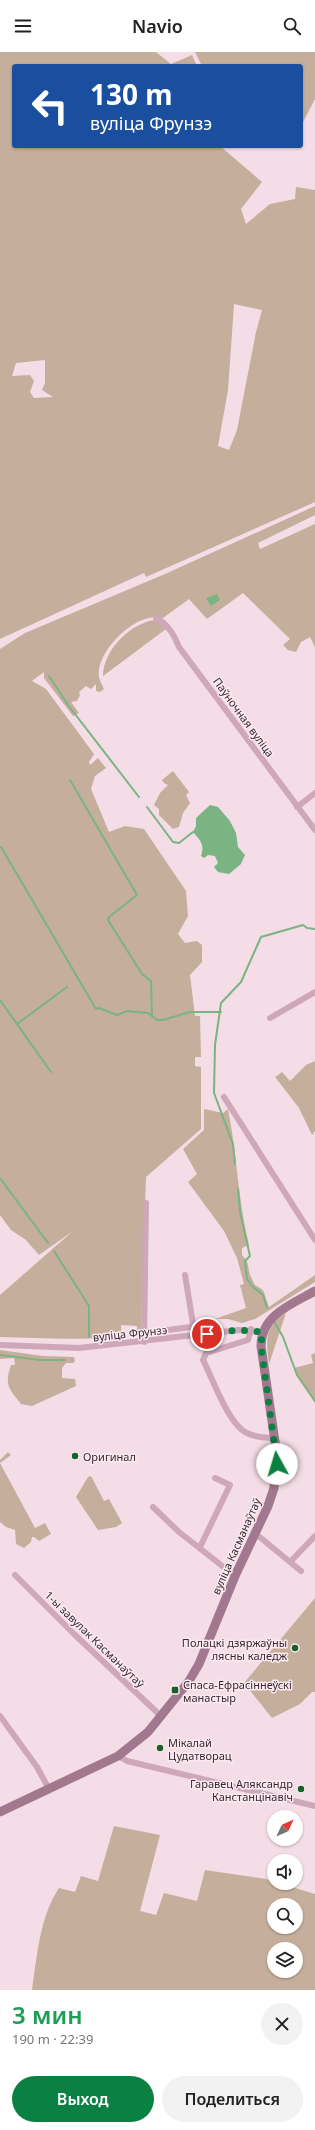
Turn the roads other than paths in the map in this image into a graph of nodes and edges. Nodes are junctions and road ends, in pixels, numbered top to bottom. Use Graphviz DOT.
graph roads {
  1 [pos="156,618"];
  2 [pos="315,793"];
  3 [pos="297,806"];
  4 [pos="315,830"];
  5 [pos="315,992"];
  6 [pos="270,1018"];
  7 [pos="224,1097"];
  8 [pos="146,1203"];
  9 [pos="315,1240"];
  10 [pos="185,1275"];
  11 [pos="315,1290"];
  12 [pos="251,1329"];
  13 [pos="262,1332"];
  14 [pos="144,1333"];
  15 [pos="144,1342"];
  16 [pos="0,1345"];
  17 [pos="274,1438"];
  18 [pos="215,1478"];
  19 [pos="153,1507"];
  20 [pos="256,1534"];
  21 [pos="315,1536"];
  22 [pos="200,1547"];
  23 [pos="291,1561"];
  24 [pos="301,1571"];
  25 [pos="15,1575"];
  26 [pos="235,1576"];
  27 [pos="0,1716"];
  28 [pos="162,1717"];
  29 [pos="118,1756"];
  30 [pos="49,1789"];
  31 [pos="315,1806"];
  32 [pos="0,1812"];
  1 -- 3 [label="street, Паўночная вуліца"];
  2 -- 3 [label="street"];
  3 -- 4 [label="street, Паўночная вуліца"];
  5 -- 6 [label="street"];
  7 -- 9 [label="street"];
  8 -- 14 [label="street"];
  10 -- 14 [label="street"];
  11 -- 13 [label="main road"];
  12 -- 13 [label="street, вуліца Фрунзэ"];
  12 -- 15 [label="street, вуліца Фрунзэ"];
  12 -- 17 [label="street"];
  13 -- 17 [label="main road, вуліца Касманаўтаў"];
  14 -- 15 [label="street"];
  15 -- 16 [label="street, вуліца Фрунзэ"];
  17 -- 20 [label="main road, вуліца Касманаўтаў"];
  18 -- 22 [label="street"];
  19 -- 22 [label="street"];
  20 -- 23 [label="street"];
  20 -- 26 [label="main road, вуліца Касманаўтаў"];
  21 -- 23 [label="street"];
  22 -- 26 [label="street"];
  23 -- 24 [label="street"];
  25 -- 28 [label="street, 1-ы завулак Касманаўтаў"];
  26 -- 28 [label="main road, вуліца Касманаўтаў"];
  27 -- 30 [label="street"];
  28 -- 29 [label="main road, вуліца Касманаўтаў"];
  29 -- 30 [label="main road, вуліца Касманаўтаў"];
  29 -- 31 [label="street"];
  30 -- 32 [label="main road, вуліца Касманаўтаў"];
}
